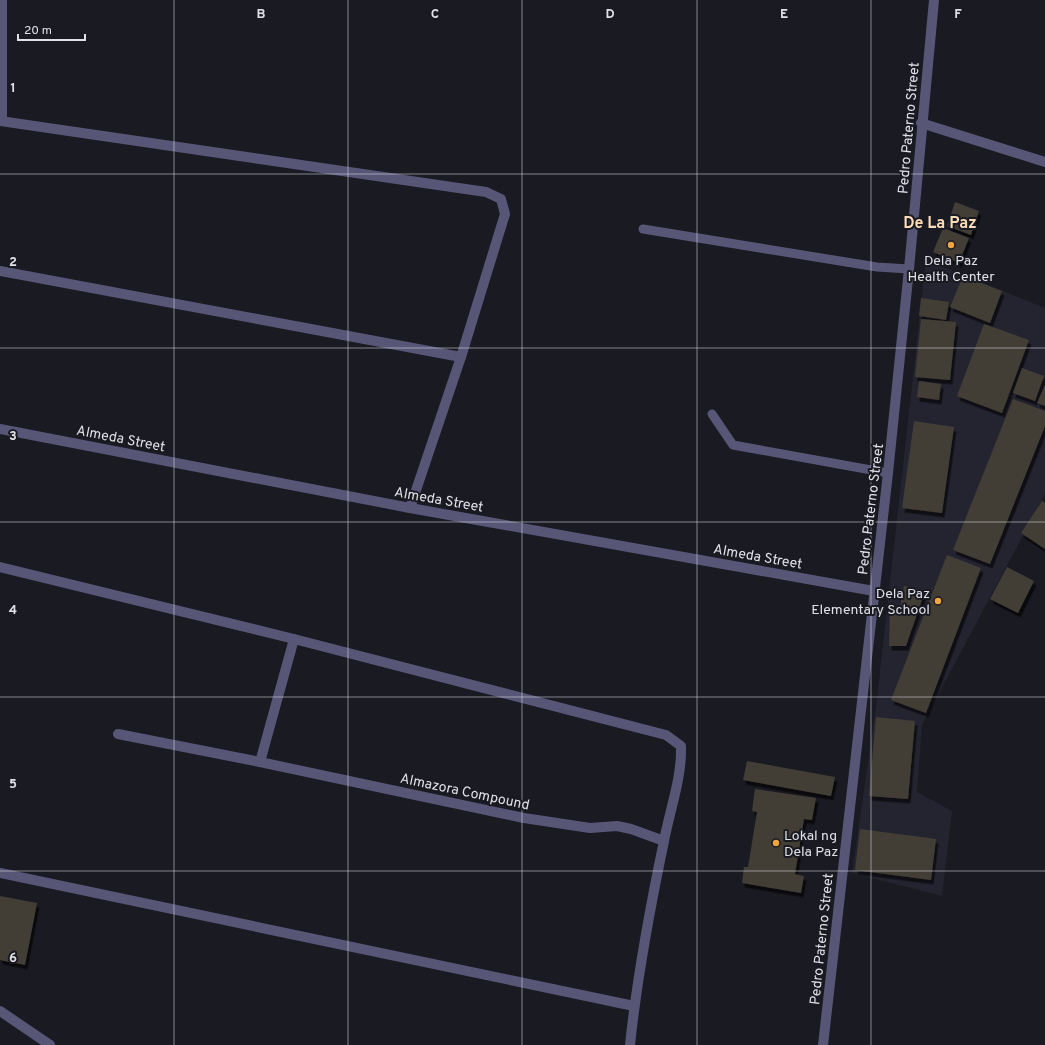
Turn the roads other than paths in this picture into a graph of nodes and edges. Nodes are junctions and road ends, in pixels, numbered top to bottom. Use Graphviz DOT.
graph roads {
  1 [pos="2,0"];
  2 [pos="934,0"];
  3 [pos="1,121"];
  4 [pos="921,123"];
  5 [pos="1045,162"];
  6 [pos="643,229"];
  7 [pos="909,269"];
  8 [pos="0,271"];
  9 [pos="461,357"];
  10 [pos="712,414"];
  11 [pos="0,429"];
  12 [pos="888,472"];
  13 [pos="410,508"];
  14 [pos="0,567"];
  15 [pos="874,590"];
  16 [pos="294,638"];
  17 [pos="118,734"];
  18 [pos="260,762"];
  19 [pos="664,841"];
  20 [pos="0,873"];
  21 [pos="634,1006"];
  22 [pos="0,1011"];
  23 [pos="50,1045"];
  24 [pos="630,1045"];
  25 [pos="823,1045"];
  1 -- 3 [label="street"];
  2 -- 4 [label="street, Pedro Paterno Street"];
  3 -- 9 [label="street"];
  4 -- 5 [label="street"];
  4 -- 7 [label="street, Pedro Paterno Street"];
  6 -- 7 [label="lane"];
  7 -- 12 [label="street, Pedro Paterno Street"];
  8 -- 9 [label="street"];
  9 -- 13 [label="street"];
  10 -- 12 [label="lane"];
  11 -- 13 [label="street, Almeda Street"];
  12 -- 15 [label="street, Pedro Paterno Street"];
  13 -- 15 [label="street, Almeda Street"];
  14 -- 16 [label="street"];
  15 -- 25 [label="street, Pedro Paterno Street"];
  16 -- 18 [label="street"];
  16 -- 19 [label="street"];
  17 -- 18 [label="street, Almazora Compound"];
  18 -- 19 [label="street, Almazora Compound"];
  19 -- 21 [label="street"];
  20 -- 21 [label="street"];
  21 -- 24 [label="street"];
  22 -- 23 [label="street"];
}
